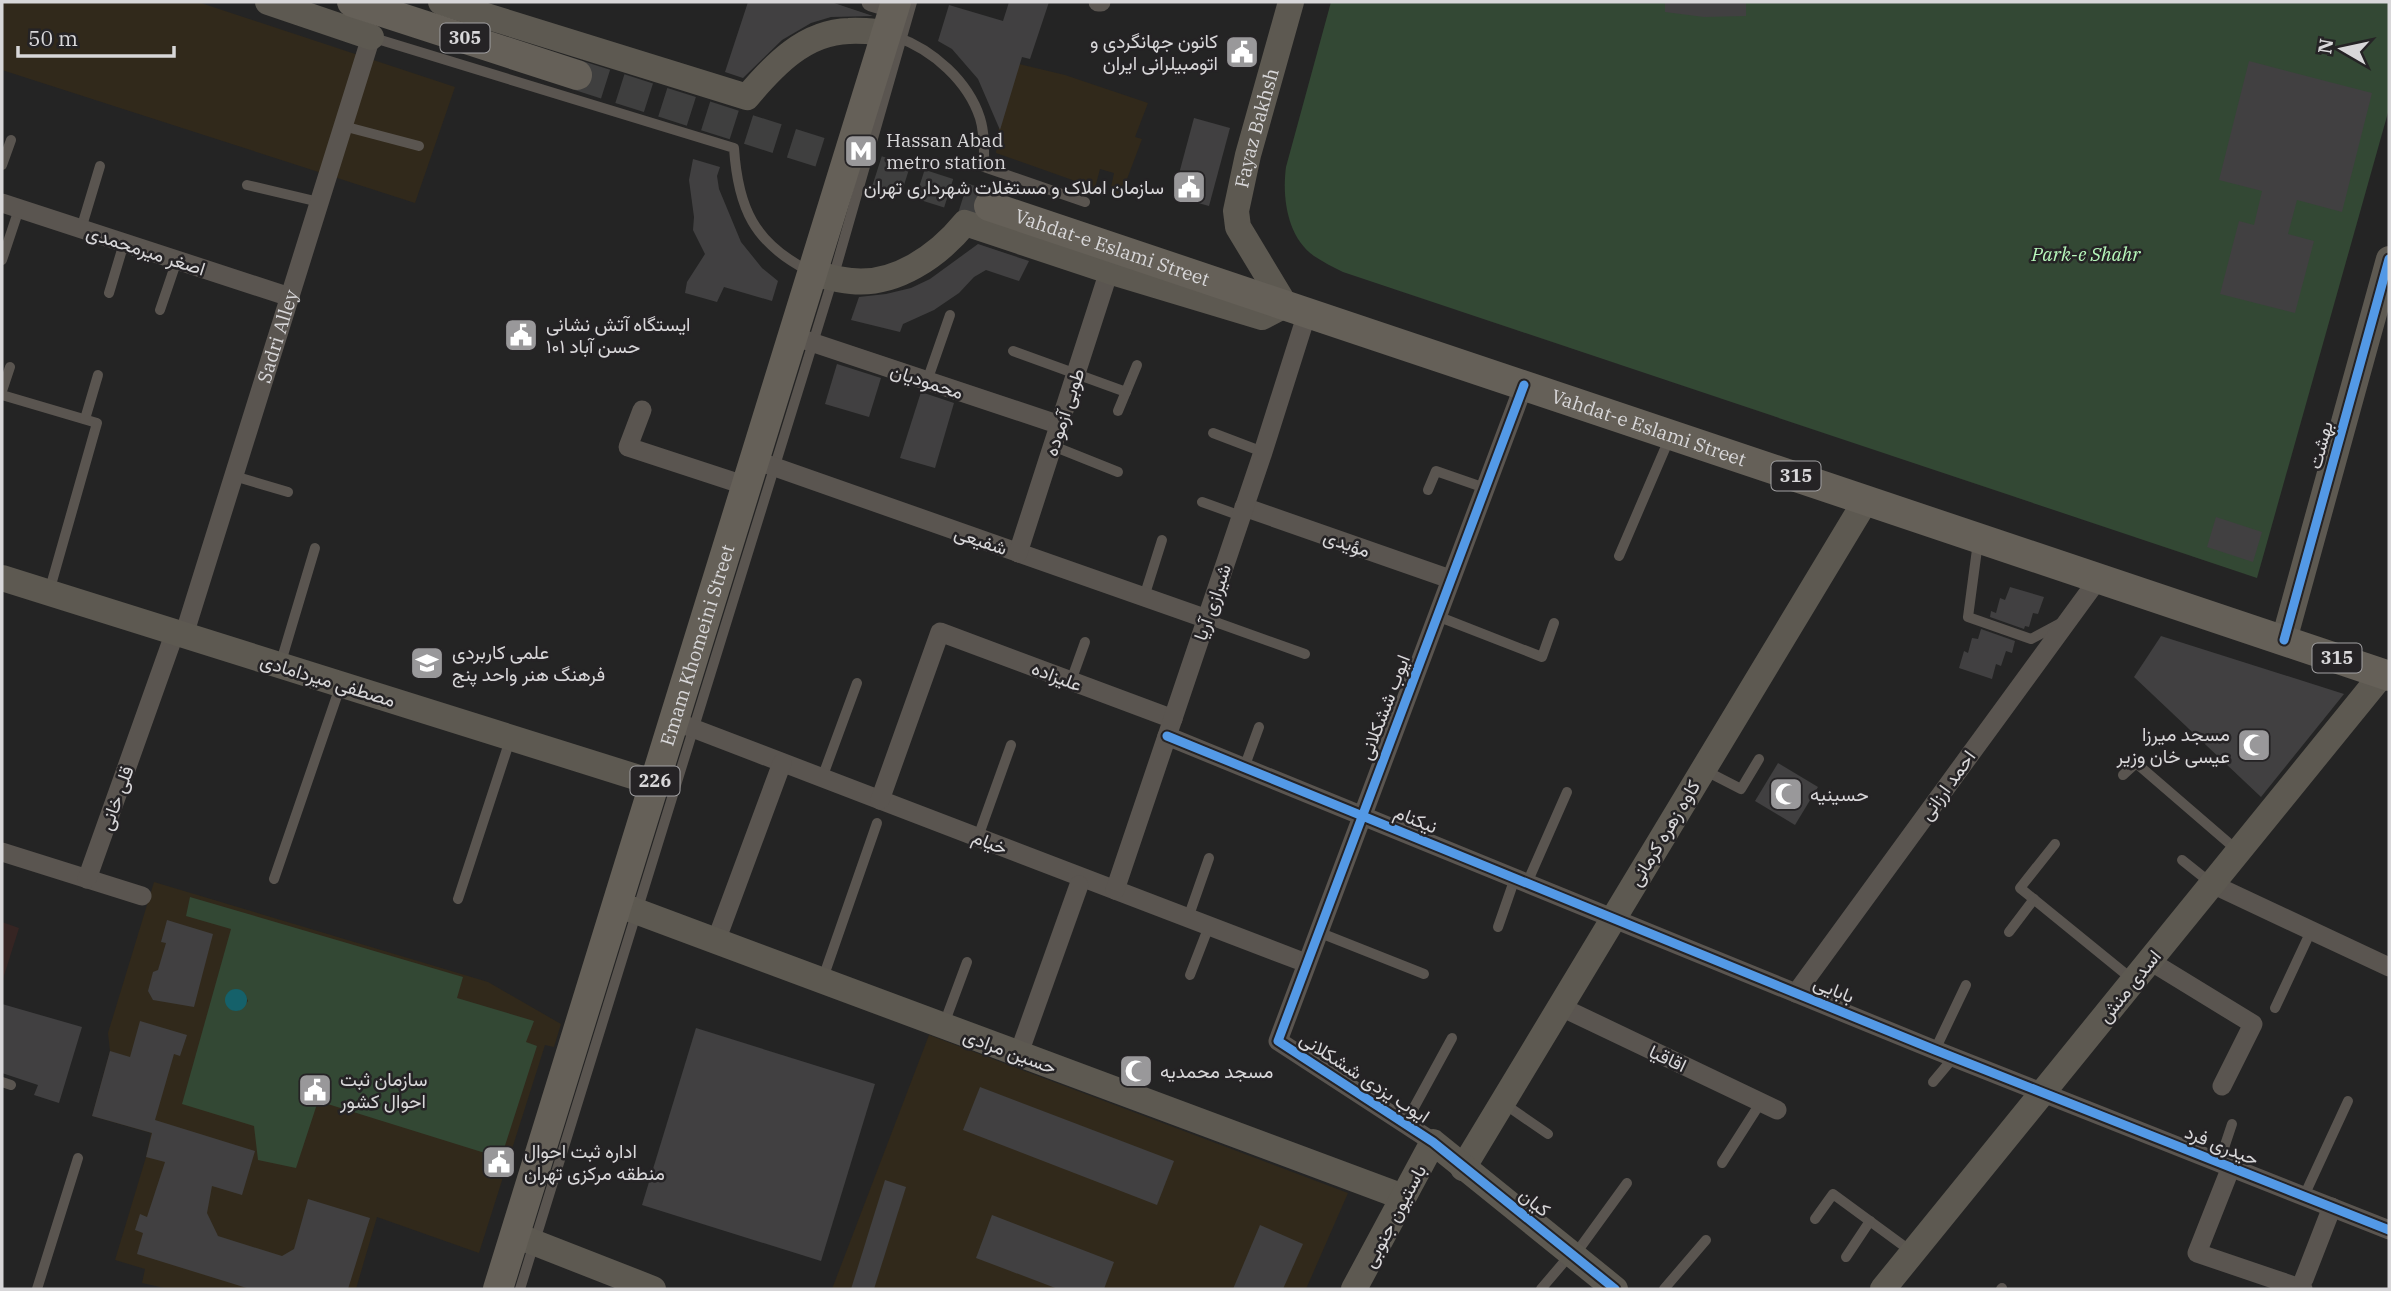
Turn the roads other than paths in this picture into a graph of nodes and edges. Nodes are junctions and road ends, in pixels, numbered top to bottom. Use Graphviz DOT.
graph roads {
  1 [pos="268,2"];
  2 [pos="352,2"];
  3 [pos="441,2"];
  4 [pos="1291,2"];
  5 [pos="892,9"];
  6 [pos="371,37"];
  7 [pos="577,75"];
  8 [pos="343,126"];
  9 [pos="11,140"];
  10 [pos="419,146"];
  11 [pos="2,166"];
  12 [pos="100,166"];
  13 [pos="247,185"];
  14 [pos="319,202"];
  15 [pos="1085,202"];
  16 [pos="10,206"];
  17 [pos="977,215"];
  18 [pos="81,229"];
  19 [pos="124,243"];
  20 [pos="2389,259"];
  21 [pos="2,260"];
  22 [pos="177,260"];
  23 [pos="1109,271"];
  24 [pos="823,276"];
  25 [pos="108,293"];
  26 [pos="289,297"];
  27 [pos="1296,309"];
  28 [pos="160,310"];
  29 [pos="950,315"];
  30 [pos="803,339"];
  31 [pos="1013,351"];
  32 [pos="1137,365"];
  33 [pos="10,367"];
  34 [pos="1077,373"];
  35 [pos="98,375"];
  36 [pos="927,381"];
  37 [pos="1524,385"];
  38 [pos="1126,392"];
  39 [pos="2,393"];
  40 [pos="642,410"];
  41 [pos="1118,411"];
  42 [pos="85,419"];
  43 [pos="1060,425"];
  44 [pos="1213,433"];
  45 [pos="1671,435"];
  46 [pos="1053,446"];
  47 [pos="1263,452"];
  48 [pos="759,471"];
  49 [pos="1118,472"];
  50 [pos="234,476"];
  51 [pos="1485,488"];
  52 [pos="1428,490"];
  53 [pos="288,492"];
  54 [pos="1866,500"];
  55 [pos="1202,502"];
  56 [pos="1243,511"];
  57 [pos="1978,538"];
  58 [pos="1162,540"];
  59 [pos="315,548"];
  60 [pos="1018,553"];
  61 [pos="1619,556"];
  62 [pos="2,578"];
  63 [pos="2099,578"];
  64 [pos="1450,579"];
  65 [pos="49,593"];
  66 [pos="1144,597"];
  67 [pos="1437,616"];
  68 [pos="1207,619"];
  69 [pos="2068,619"];
  70 [pos="1555,623"];
  71 [pos="179,634"];
  72 [pos="2284,640"];
  73 [pos="1085,642"];
  74 [pos="1305,654"];
  75 [pos="279,665"];
  76 [pos="2380,674"];
  77 [pos="1071,681"];
  78 [pos="858,683"];
  79 [pos="341,684"];
  80 [pos="684,725"];
  81 [pos="1259,727"];
  82 [pos="1170,728"];
  83 [pos="511,738"];
  84 [pos="1011,745"];
  85 [pos="1759,760"];
  86 [pos="782,763"];
  87 [pos="1244,768"];
  88 [pos="1702,769"];
  89 [pos="2123,775"];
  90 [pos="822,778"];
  91 [pos="655,783"];
  92 [pos="1567,792"];
  93 [pos="880,800"];
  94 [pos="1362,816"];
  95 [pos="877,823"];
  96 [pos="978,838"];
  97 [pos="2055,844"];
  98 [pos="2238,851"];
  99 [pos="2,852"];
  100 [pos="1209,858"];
  101 [pos="2182,860"];
  102 [pos="87,879"];
  103 [pos="274,879"];
  104 [pos="1521,881"];
  105 [pos="2212,884"];
  106 [pos="1079,885"];
  107 [pos="1115,890"];
  108 [pos="142,896"];
  109 [pos="458,899"];
  110 [pos="2034,899"];
  111 [pos="627,908"];
  112 [pos="1188,918"];
  113 [pos="1613,918"];
  114 [pos="1209,926"];
  115 [pos="1498,927"];
  116 [pos="2311,931"];
  117 [pos="1318,932"];
  118 [pos="2009,932"];
  119 [pos="716,941"];
  120 [pos="2387,961"];
  121 [pos="967,962"];
  122 [pos="1306,963"];
  123 [pos="2142,970"];
  124 [pos="1424,974"];
  125 [pos="1190,975"];
  126 [pos="822,980"];
  127 [pos="1966,985"];
  128 [pos="1796,993"];
  129 [pos="1559,1006"];
  130 [pos="2275,1008"];
  131 [pos="943,1026"];
  132 [pos="1452,1038"];
  133 [pos="1278,1041"];
  134 [pos="1935,1050"];
  135 [pos="1019,1054"];
  136 [pos="1954,1057"];
  137 [pos="1933,1082"];
  138 [pos="2221,1086"];
  139 [pos="2042,1093"];
  140 [pos="2348,1101"];
  141 [pos="1502,1102"];
  142 [pos="1769,1106"];
  143 [pos="1405,1124"];
  144 [pos="2232,1124"];
  145 [pos="1548,1135"];
  146 [pos="1433,1142"];
  147 [pos="78,1158"];
  148 [pos="1721,1163"];
  149 [pos="2225,1165"];
  150 [pos="1463,1167"];
  151 [pos="1627,1183"];
  152 [pos="2304,1196"];
  153 [pos="1404,1197"];
  154 [pos="2332,1207"];
  155 [pos="1815,1219"];
  156 [pos="1870,1221"];
  157 [pos="2389,1230"];
  158 [pos="525,1239"];
  159 [pos="1706,1240"];
  160 [pos="1913,1252"];
  161 [pos="1572,1255"];
  162 [pos="1846,1257"];
  163 [pos="2303,1284"];
  164 [pos="37,1289"];
  165 [pos="498,1289"];
  166 [pos="520,1289"];
  167 [pos="653,1289"];
  168 [pos="1354,1289"];
  169 [pos="1541,1289"];
  170 [pos="1615,1289"];
  171 [pos="1664,1289"];
  172 [pos="1883,1289"];
  1 -- 6 [label="street"];
  2 -- 7 [label="main road, 305"];
  3 -- 5 [label="street, 305"];
  4 -- 27 [label="street"];
  5 -- 15 [label="lane"];
  5 -- 24 [label="main road, Emam Khomeini Street / 226"];
  5 -- 24 [label="lane"];
  6 -- 8 [label="street, Sadri Alley"];
  6 -- 24 [label="lane"];
  8 -- 10 [label="lane"];
  8 -- 14 [label="street, Sadri Alley"];
  9 -- 11 [label="lane"];
  12 -- 18 [label="lane"];
  13 -- 14 [label="lane"];
  14 -- 26 [label="street, Sadri Alley"];
  16 -- 18 [label="street, اصغر میرمحمدی"];
  16 -- 21 [label="lane"];
  17 -- 23 [label="street"];
  17 -- 24 [label="street"];
  17 -- 27 [label="main road, Vahdat-e Eslami Street"];
  18 -- 19 [label="street, اصغر میرمحمدی"];
  19 -- 22 [label="street, اصغر میرمحمدی"];
  19 -- 25 [label="lane"];
  20 -- 72 [label="street, بهشت"];
  22 -- 26 [label="street, اصغر میرمحمدی"];
  22 -- 28 [label="lane"];
  23 -- 27 [label="street"];
  23 -- 34 [label="street, طوبی آزموده"];
  24 -- 30 [label="main road, Emam Khomeini Street / 226"];
  26 -- 50 [label="street, Sadri Alley"];
  27 -- 37 [label="main road, Vahdat-e Eslami Street / 315"];
  27 -- 47 [label="street, شیرازی آریا"];
  29 -- 36 [label="lane"];
  30 -- 36 [label="street, محمودیان"];
  30 -- 48 [label="main road, Emam Khomeini Street / 226"];
  31 -- 34 [label="lane"];
  32 -- 38 [label="lane"];
  33 -- 39 [label="lane"];
  34 -- 38 [label="lane"];
  34 -- 43 [label="street, طوبی آزموده"];
  35 -- 42 [label="lane"];
  36 -- 43 [label="street, محمودیان"];
  37 -- 45 [label="main road, Vahdat-e Eslami Street / 315"];
  37 -- 51 [label="street, ایوب ششکلانی"];
  38 -- 41 [label="lane"];
  39 -- 42 [label="lane"];
  40 -- 48 [label="street, شفیعی"];
  42 -- 65 [label="lane"];
  43 -- 46 [label="street, طوبی آزموده"];
  44 -- 47 [label="lane"];
  45 -- 54 [label="main road, Vahdat-e Eslami Street / 315"];
  45 -- 61 [label="lane"];
  46 -- 49 [label="lane"];
  46 -- 60 [label="street, طوبی آزموده"];
  47 -- 56 [label="street, شیرازی آریا"];
  48 -- 60 [label="street, شفیعی"];
  48 -- 80 [label="main road, Emam Khomeini Street / 226"];
  50 -- 53 [label="lane"];
  50 -- 71 [label="street, Sadri Alley"];
  51 -- 52 [label="lane"];
  51 -- 64 [label="street, ایوب ششکلانی"];
  54 -- 57 [label="main road, Vahdat-e Eslami Street / 315"];
  54 -- 88 [label="street, کاوه زهره کرمانی"];
  55 -- 56 [label="lane"];
  56 -- 64 [label="street, مؤیدی"];
  56 -- 68 [label="street, شیرازی آریا"];
  57 -- 63 [label="main road, Vahdat-e Eslami Street / 315"];
  57 -- 69 [label="lane"];
  58 -- 66 [label="lane"];
  59 -- 75 [label="lane"];
  60 -- 66 [label="street, شفیعی"];
  62 -- 65 [label="street, مصطفی میردامادی"];
  63 -- 69 [label="street, احمد ارزانی"];
  63 -- 72 [label="main road, Vahdat-e Eslami Street / 315"];
  64 -- 67 [label="street, ایوب ششکلانی"];
  65 -- 71 [label="street, مصطفی میردامادی"];
  66 -- 68 [label="street, شفیعی"];
  67 -- 70 [label="lane"];
  67 -- 94 [label="street, ایوب ششکلانی"];
  68 -- 74 [label="lane"];
  68 -- 82 [label="street, شیرازی آریا"];
  69 -- 128 [label="street, احمد ارزانی"];
  71 -- 75 [label="street, مصطفی میردامادی"];
  71 -- 102 [label="street, قلی خانی"];
  72 -- 76 [label="main road, Vahdat-e Eslami Street / 315"];
  73 -- 77 [label="lane"];
  75 -- 79 [label="street, مصطفی میردامادی"];
  76 -- 98 [label="street, اسدی منش"];
  77 -- 82 [label="street, علیزاده"];
  77 -- 93 [label="street, علیزاده"];
  78 -- 90 [label="lane"];
  79 -- 83 [label="street, مصطفی میردامادی"];
  79 -- 103 [label="lane"];
  80 -- 86 [label="street, خیام"];
  80 -- 91 [label="main road, Emam Khomeini Street / 226"];
  80 -- 111 [label="lane"];
  81 -- 87 [label="lane"];
  82 -- 87 [label="street, نیکنام"];
  82 -- 107 [label="street, شیرازی آریا"];
  83 -- 91 [label="street, مصطفی میردامادی"];
  83 -- 109 [label="lane"];
  84 -- 96 [label="lane"];
  85 -- 88 [label="lane"];
  86 -- 90 [label="street, خیام"];
  86 -- 119 [label="street"];
  87 -- 94 [label="street, نیکنام"];
  88 -- 113 [label="street, کاوه زهره کرمانی"];
  89 -- 98 [label="lane"];
  90 -- 93 [label="street, خیام"];
  91 -- 111 [label="main road, Emam Khomeini Street / 226"];
  92 -- 104 [label="lane"];
  93 -- 96 [label="street, خیام"];
  94 -- 104 [label="street, نیکنام"];
  94 -- 117 [label="street, ایوب ششکلانی"];
  95 -- 126 [label="lane"];
  96 -- 107 [label="street, خیام"];
  97 -- 110 [label="lane"];
  98 -- 105 [label="street, اسدی منش"];
  99 -- 102 [label="street"];
  100 -- 112 [label="lane"];
  101 -- 105 [label="lane"];
  102 -- 108 [label="street"];
  104 -- 113 [label="street, نیکنام"];
  104 -- 115 [label="lane"];
  105 -- 116 [label="street"];
  105 -- 123 [label="street, اسدی منش"];
  106 -- 135 [label="street"];
  107 -- 112 [label="street, خیام"];
  110 -- 118 [label="lane"];
  110 -- 123 [label="lane"];
  111 -- 119 [label="street, حسین مرادی"];
  111 -- 158 [label="main road, Emam Khomeini Street / 226"];
  112 -- 114 [label="street, خیام"];
  113 -- 128 [label="street, بابایی"];
  113 -- 129 [label="street, کاوه زهره کرمانی"];
  114 -- 122 [label="street, خیام"];
  114 -- 125 [label="lane"];
  116 -- 120 [label="street"];
  116 -- 130 [label="lane"];
  117 -- 122 [label="street, ایوب ششکلانی"];
  117 -- 124 [label="lane"];
  119 -- 126 [label="street, حسین مرادی"];
  121 -- 131 [label="lane"];
  122 -- 133 [label="street, ایوب ششکلانی"];
  123 -- 138 [label="street"];
  123 -- 139 [label="street, اسدی منش"];
  126 -- 131 [label="street, حسین مرادی"];
  127 -- 134 [label="lane"];
  128 -- 134 [label="street, بابایی"];
  129 -- 141 [label="street, کاوه زهره کرمانی"];
  129 -- 142 [label="street, اقاقیا"];
  131 -- 135 [label="street, حسین مرادی"];
  132 -- 143 [label="lane"];
  133 -- 143 [label="street, ایوب یزدی ششکلانی"];
  134 -- 136 [label="street, بابایی"];
  135 -- 153 [label="street, حسین مرادی"];
  136 -- 137 [label="lane"];
  136 -- 139 [label="street, بابایی"];
  139 -- 149 [label="street, حیدری فرد"];
  139 -- 160 [label="street, اسدی منش"];
  140 -- 152 [label="lane"];
  141 -- 145 [label="lane"];
  141 -- 150 [label="street, کاوه زهره کرمانی"];
  142 -- 148 [label="lane"];
  143 -- 146 [label="street, ایوب یزدی ششکلانی"];
  144 -- 149 [label="lane"];
  146 -- 150 [label="street, کیان"];
  146 -- 153 [label="street, باستیون جنوبی"];
  147 -- 164 [label="lane"];
  149 -- 152 [label="street, حیدری فرد"];
  149 -- 163 [label="street"];
  150 -- 161 [label="street, کیان"];
  151 -- 161 [label="lane"];
  152 -- 154 [label="street, حیدری فرد"];
  153 -- 168 [label="street, باستیون جنوبی"];
  154 -- 157 [label="street, حیدری فرد"];
  154 -- 163 [label="street"];
  155 -- 156 [label="lane"];
  156 -- 160 [label="lane"];
  156 -- 162 [label="lane"];
  158 -- 165 [label="main road, Emam Khomeini Street / 226"];
  158 -- 166 [label="lane"];
  158 -- 167 [label="street"];
  159 -- 171 [label="lane"];
  160 -- 172 [label="street, اسدی منش"];
  161 -- 169 [label="lane"];
  161 -- 170 [label="street, کیان"];
}
